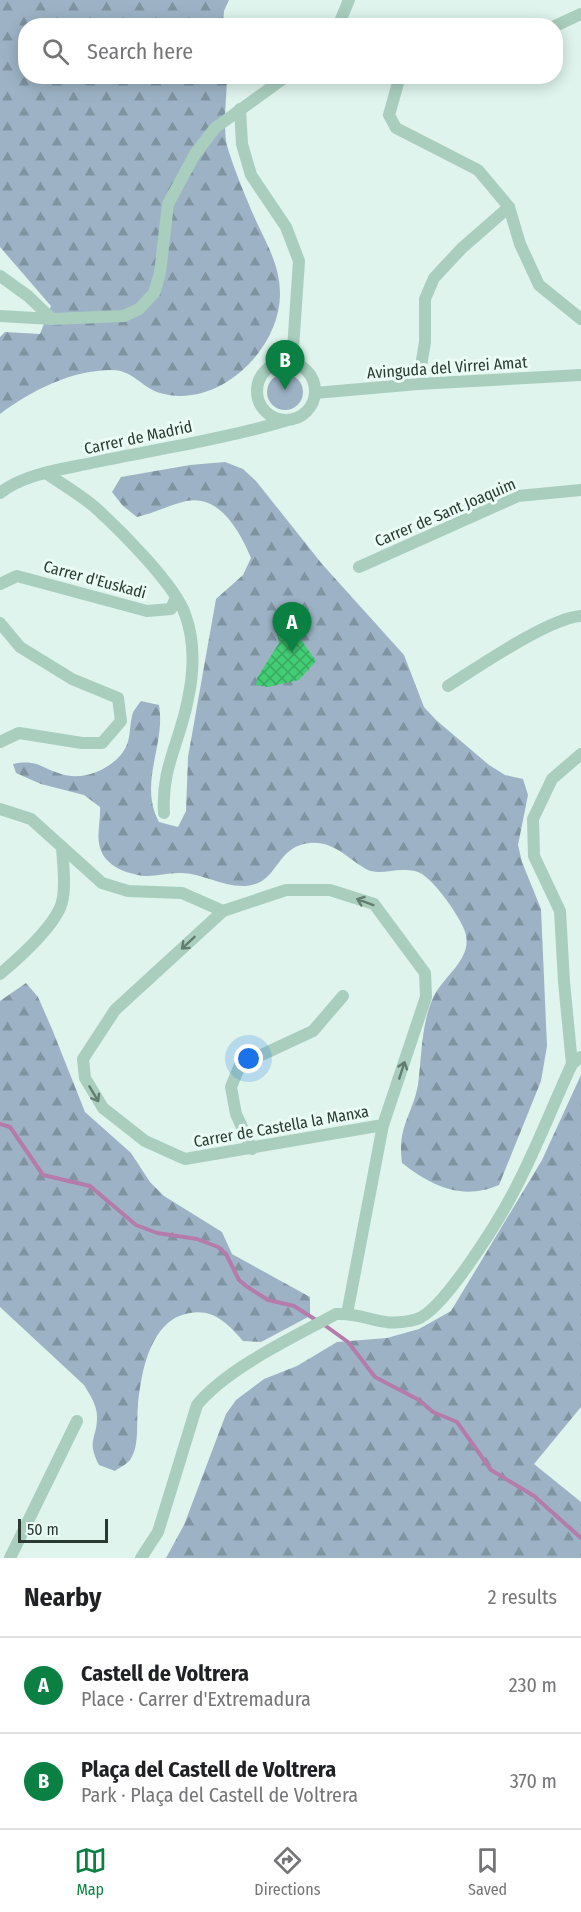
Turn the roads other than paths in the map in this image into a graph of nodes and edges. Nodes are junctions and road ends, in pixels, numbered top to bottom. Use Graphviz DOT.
graph roads {
  1 [pos="349,0"];
  2 [pos="581,14"];
  3 [pos="341,18"];
  4 [pos="563,22"];
  5 [pos="276,84"];
  6 [pos="398,84"];
  7 [pos="240,109"];
  8 [pos="509,207"];
  9 [pos="0,276"];
  10 [pos="0,316"];
  11 [pos="52,319"];
  12 [pos="581,320"];
  13 [pos="282,362"];
  14 [pos="581,375"];
  15 [pos="418,384"];
  16 [pos="315,393"];
  17 [pos="285,421"];
  18 [pos="46,473"];
  19 [pos="581,490"];
  20 [pos="0,493"];
  21 [pos="359,567"];
  22 [pos="0,584"];
  23 [pos="176,597"];
  24 [pos="581,616"];
  25 [pos="0,623"];
  26 [pos="448,686"];
  27 [pos="0,742"];
  28 [pos="581,754"];
  29 [pos="0,809"];
  30 [pos="164,813"];
  31 [pos="62,848"];
  32 [pos="223,911"];
  33 [pos="0,974"];
  34 [pos="343,996"];
  35 [pos="576,1060"];
  36 [pos="383,1125"];
  37 [pos="252,1149"];
  38 [pos="347,1314"];
  39 [pos="77,1421"];
  40 [pos="10,1558"];
  41 [pos="141,1558"];
  1 -- 3 [label="street"];
  2 -- 4 [label="street"];
  5 -- 7 [label="street"];
  6 -- 8 [label="street"];
  7 -- 11 [label="street"];
  7 -- 13 [label="street"];
  8 -- 12 [label="street"];
  8 -- 15 [label="street"];
  9 -- 11 [label="street"];
  10 -- 11 [label="street"];
  13 -- 16 [label="street"];
  13 -- 17 [label="street"];
  14 -- 15 [label="street, Avinguda del Virrei Amat"];
  15 -- 16 [label="street, Avinguda del Virrei Amat"];
  16 -- 17 [label="street"];
  17 -- 18 [label="street, Carrer de Madrid"];
  18 -- 20 [label="street, Carrer de Madrid"];
  18 -- 23 [label="street"];
  19 -- 21 [label="street, Carrer de Sant Joaquim"];
  22 -- 23 [label="street, Carrer d'Euskadi"];
  23 -- 30 [label="street"];
  24 -- 26 [label="street"];
  25 -- 27 [label="street"];
  28 -- 35 [label="street"];
  29 -- 31 [label="street"];
  31 -- 32 [label="street"];
  31 -- 33 [label="street"];
  36 -- 32 [label="street, Carrer de Castella la Manxa, one-way"];
  32 -- 37 [label="street, Carrer de Castella la Manxa, one-way"];
  34 -- 37 [label="street"];
  35 -- 38 [label="street"];
  36 -- 37 [label="street, Carrer de Castella la Manxa"];
  36 -- 38 [label="street, Carrer de Castella la Manxa"];
  38 -- 41 [label="street"];
  39 -- 40 [label="street"];
}
